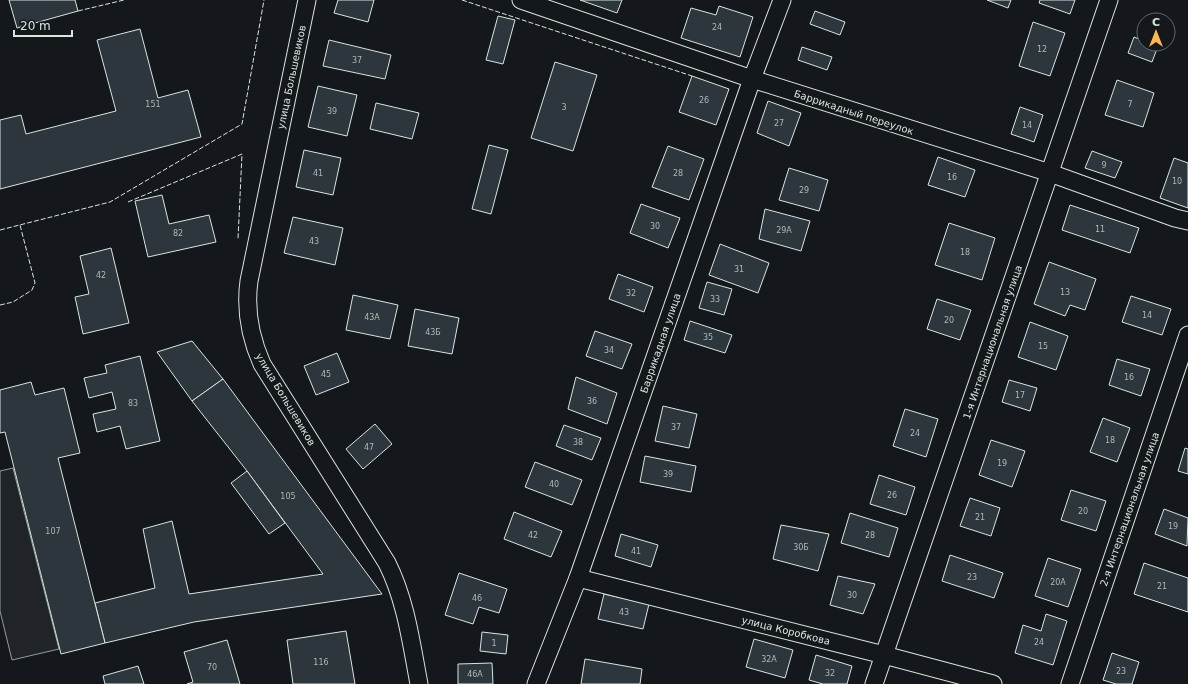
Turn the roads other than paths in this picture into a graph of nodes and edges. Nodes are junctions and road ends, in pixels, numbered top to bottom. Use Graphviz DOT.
graph roads {
  1 [pos="307,0"];
  2 [pos="521,0"];
  3 [pos="782,0"];
  4 [pos="1109,0"];
  5 [pos="752,80"];
  6 [pos="1050,173"];
  7 [pos="1188,221"];
  8 [pos="1188,335"];
  9 [pos="578,578"];
  10 [pos="884,655"];
  11 [pos="419,684"];
  12 [pos="536,684"];
  13 [pos="874,684"];
  14 [pos="992,684"];
  15 [pos="1070,684"];
  1 -- 11 [label="street, улица Большевиков"];
  2 -- 5 [label="street, Баррикадный переулок"];
  3 -- 5 [label="street, Баррикадная улица"];
  4 -- 6 [label="street, 1-я Интернациональная улица"];
  5 -- 6 [label="street, Баррикадный переулок"];
  5 -- 9 [label="street, Баррикадная улица"];
  6 -- 7 [label="street, Баррикадный переулок"];
  6 -- 10 [label="street, 1-я Интернациональная улица"];
  8 -- 15 [label="street, 2-я Интернациональная улица"];
  9 -- 10 [label="street, улица Коробкова"];
  9 -- 12 [label="street, Баррикадная улица"];
  10 -- 13 [label="street, 1-я Интернациональная улица"];
  10 -- 14 [label="street, улица Коробкова"];
}
